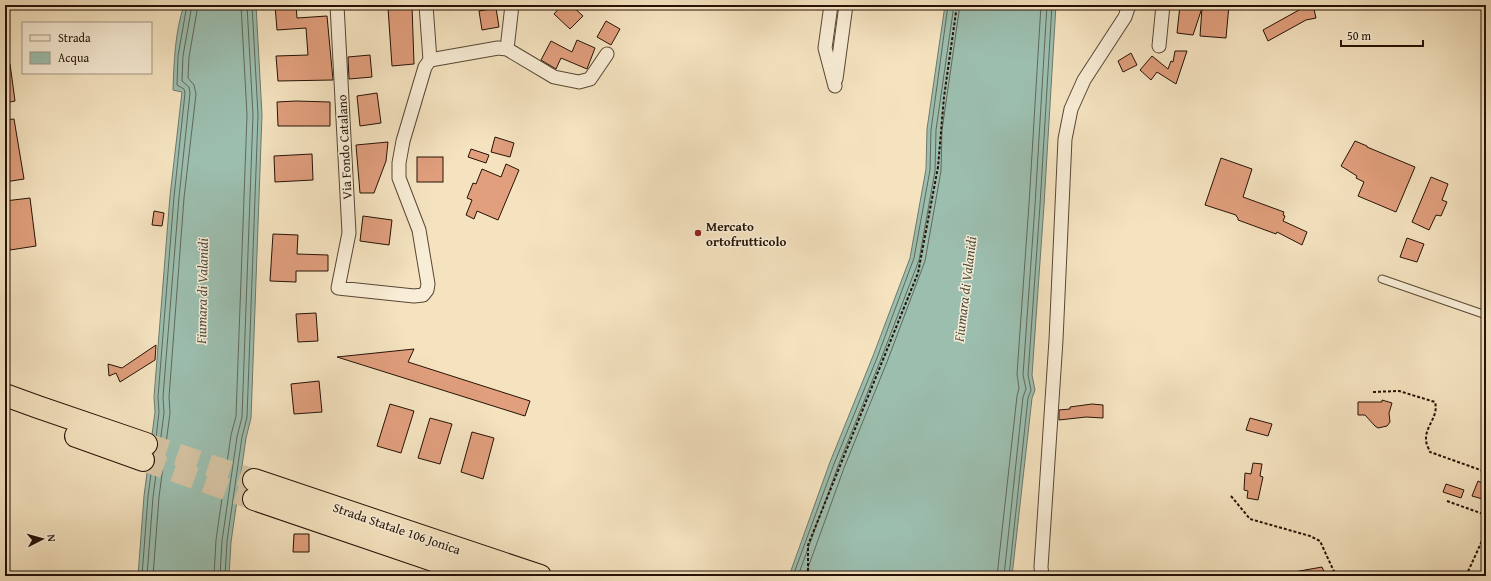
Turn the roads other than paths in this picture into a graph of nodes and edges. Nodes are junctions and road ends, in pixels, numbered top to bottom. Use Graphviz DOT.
graph roads {
  1 [pos="337,5"];
  2 [pos="426,5"];
  3 [pos="512,5"];
  4 [pos="831,5"];
  5 [pos="846,5"];
  6 [pos="1129,5"];
  7 [pos="1163,5"];
  8 [pos="1159,46"];
  9 [pos="507,49"];
  10 [pos="607,54"];
  11 [pos="430,60"];
  12 [pos="1382,279"];
  13 [pos="1486,315"];
  14 [pos="5,395"];
  15 [pos="5,410"];
  16 [pos="480,576"];
  17 [pos="540,576"];
  18 [pos="1042,576"];
  1 -- 11 [label="street, Via Fondo Catalano"];
  2 -- 11 [label="street"];
  3 -- 9 [label="street"];
  4 -- 5 [label="street"];
  6 -- 18 [label="street"];
  7 -- 8 [label="street"];
  9 -- 10 [label="street"];
  9 -- 11 [label="street"];
  12 -- 13 [label="lane"];
  14 -- 15 [label="highway"];
  16 -- 17 [label="highway, Strada Statale 106 Jonica"];
}
